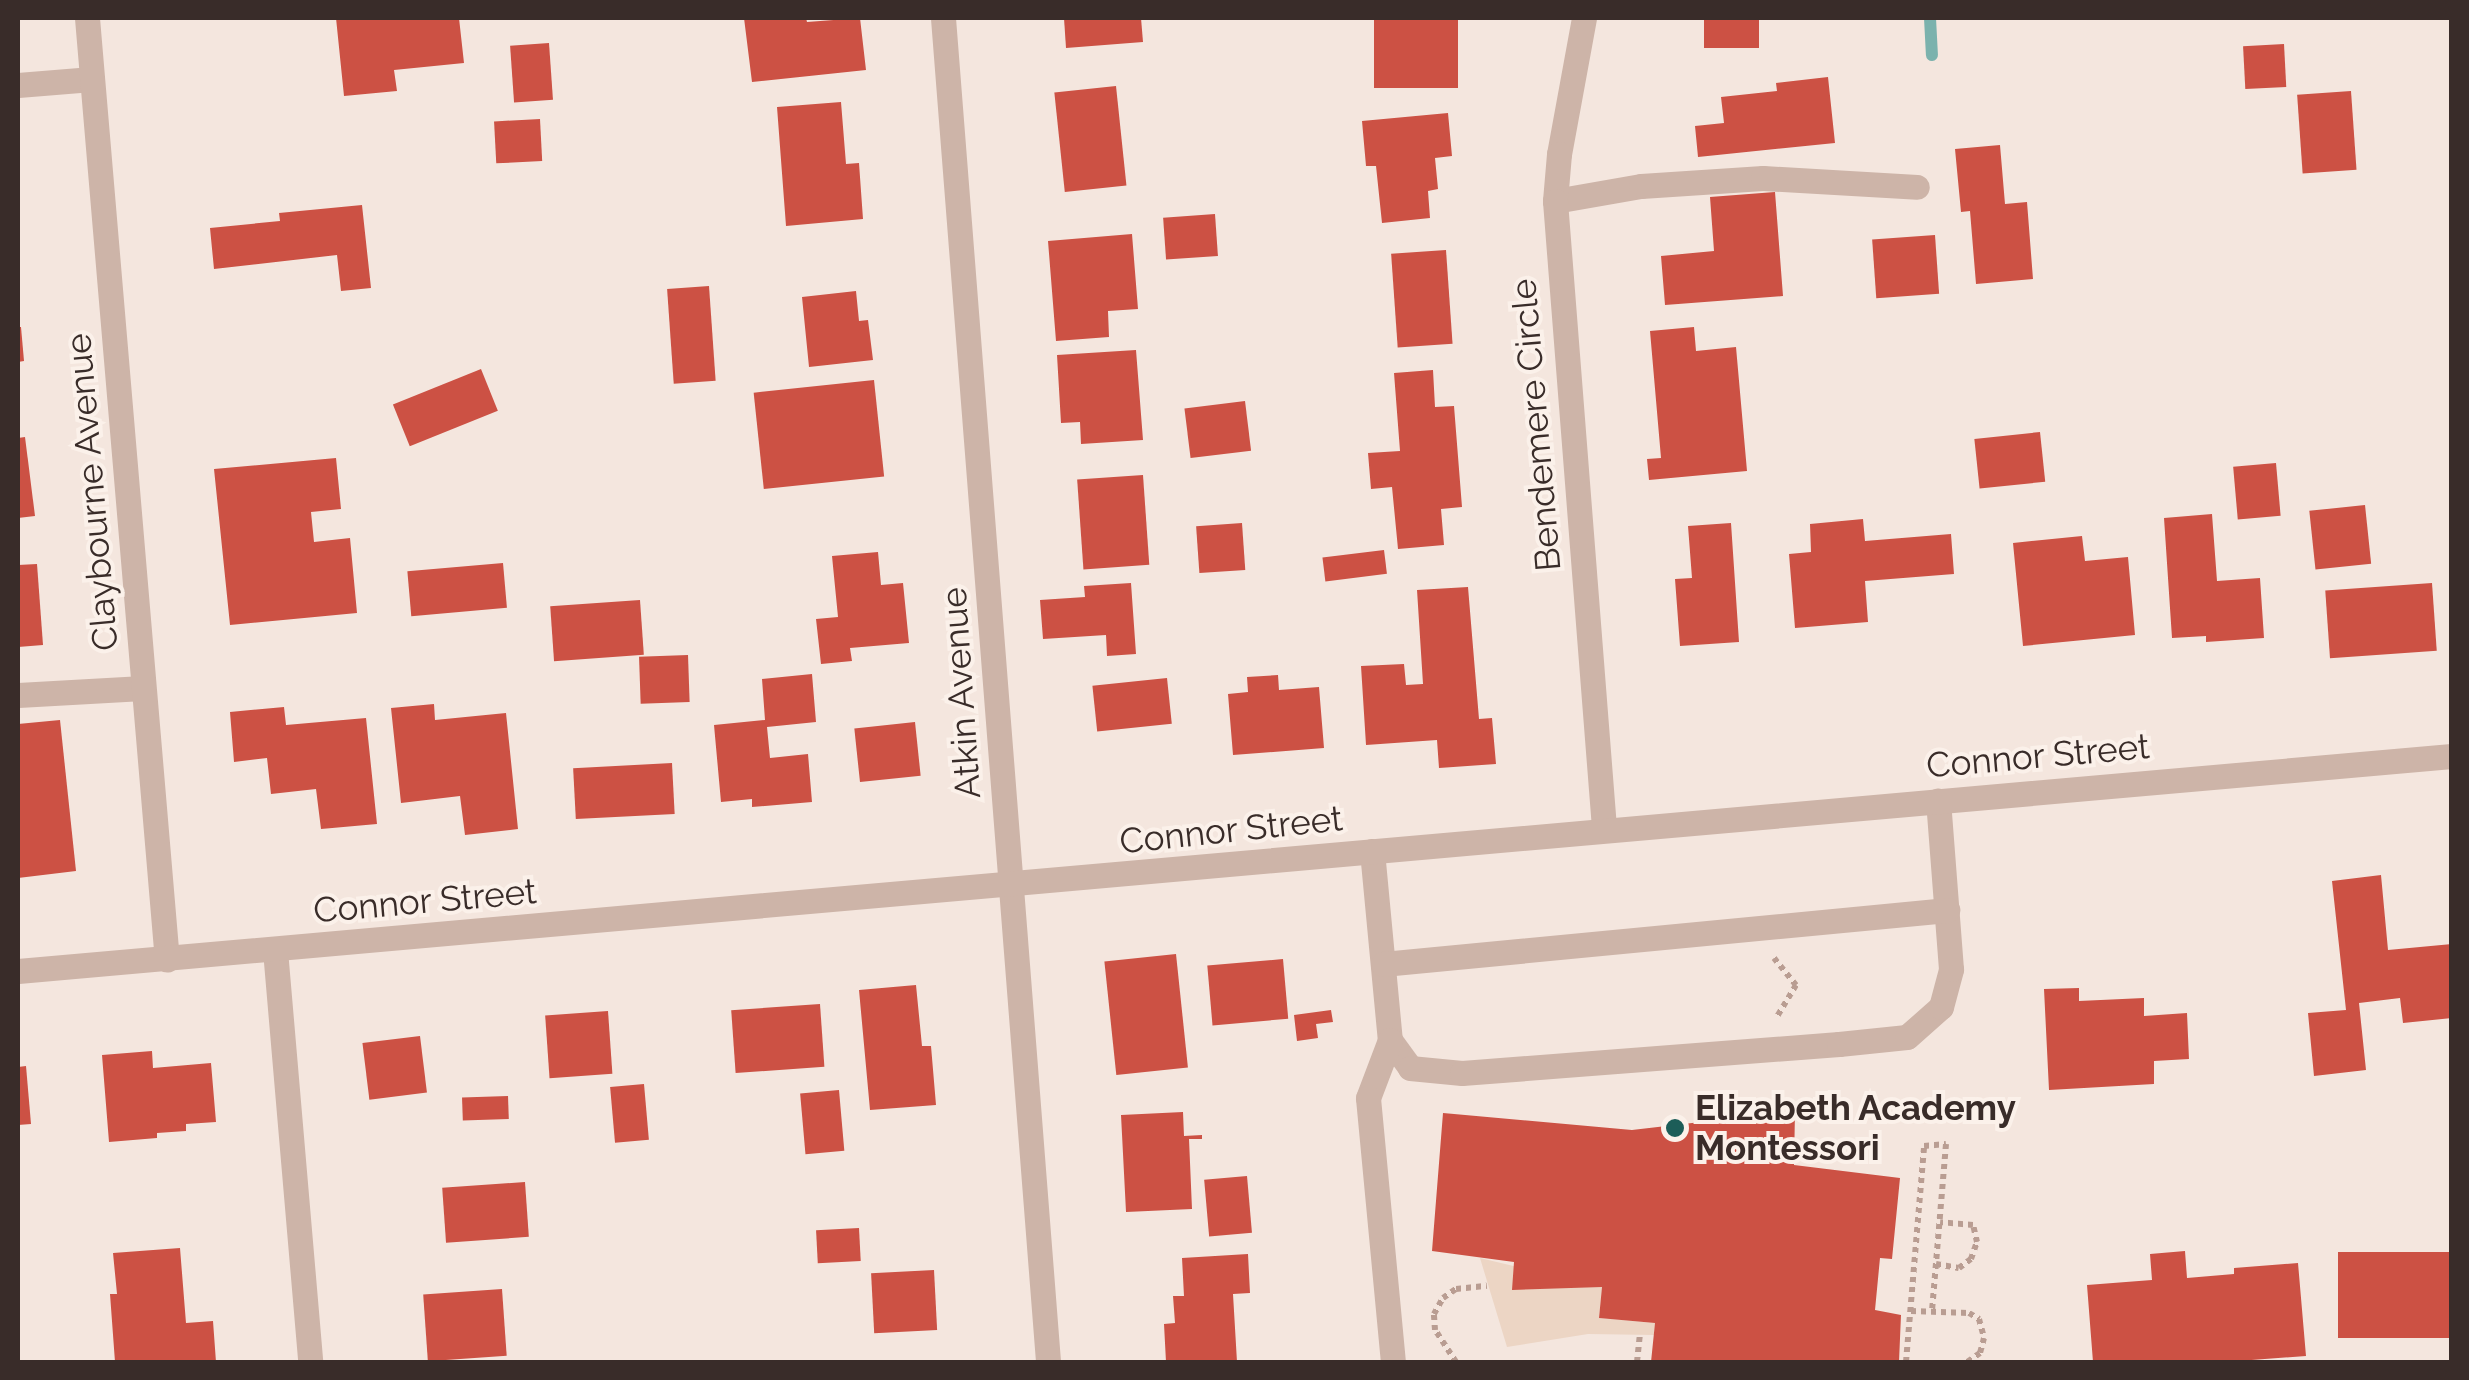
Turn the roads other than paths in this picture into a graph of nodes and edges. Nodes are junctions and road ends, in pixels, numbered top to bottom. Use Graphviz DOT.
graph roads {
  1 [pos="86,18"];
  2 [pos="943,18"];
  3 [pos="1584,18"];
  4 [pos="92,79"];
  5 [pos="18,85"];
  6 [pos="1918,187"];
  7 [pos="1556,200"];
  8 [pos="144,688"];
  9 [pos="18,694"];
  10 [pos="2452,756"];
  11 [pos="1938,800"];
  12 [pos="1604,828"];
  13 [pos="1372,851"];
  14 [pos="1011,884"];
  15 [pos="1947,910"];
  16 [pos="275,950"];
  17 [pos="166,960"];
  18 [pos="1383,964"];
  19 [pos="18,971"];
  20 [pos="1390,1040"];
  21 [pos="310,1362"];
  22 [pos="1048,1362"];
  23 [pos="1393,1362"];
  1 -- 4 [label="street, Claybourne Avenue"];
  2 -- 14 [label="street, Atkin Avenue"];
  3 -- 7 [label="street, Bendemere Circle"];
  4 -- 5 [label="street"];
  4 -- 8 [label="street, Claybourne Avenue"];
  6 -- 7 [label="street"];
  7 -- 12 [label="street, Bendemere Circle"];
  8 -- 9 [label="street"];
  8 -- 17 [label="street, Claybourne Avenue"];
  10 -- 11 [label="street, Connor Street"];
  11 -- 12 [label="street, Connor Street"];
  11 -- 15 [label="street"];
  12 -- 13 [label="street, Connor Street"];
  13 -- 14 [label="street, Connor Street"];
  13 -- 18 [label="street"];
  14 -- 16 [label="street, Connor Street"];
  14 -- 22 [label="street, Atkin Avenue"];
  15 -- 18 [label="street"];
  15 -- 20 [label="street"];
  16 -- 17 [label="street, Connor Street"];
  16 -- 21 [label="street"];
  17 -- 19 [label="street, Connor Street"];
  18 -- 20 [label="street"];
  20 -- 23 [label="street"];
}
